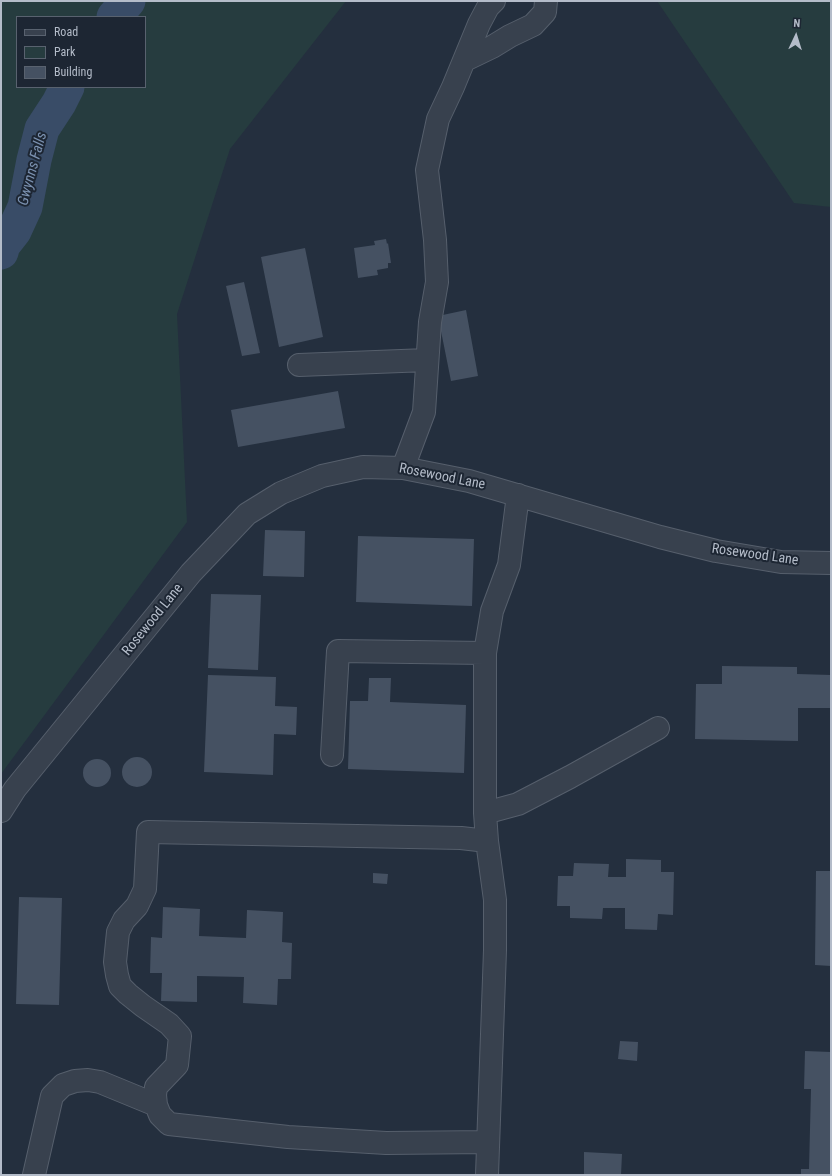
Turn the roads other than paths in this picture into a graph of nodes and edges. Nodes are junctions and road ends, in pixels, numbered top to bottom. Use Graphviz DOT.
graph roads {
  1 [pos="494,1"];
  2 [pos="546,1"];
  3 [pos="465,60"];
  4 [pos="427,360"];
  5 [pos="299,365"];
  6 [pos="402,468"];
  7 [pos="518,495"];
  8 [pos="831,563"];
  9 [pos="485,653"];
  10 [pos="658,728"];
  11 [pos="332,756"];
  12 [pos="1,811"];
  13 [pos="485,814"];
  14 [pos="487,841"];
  15 [pos="156,1105"];
  16 [pos="488,1142"];
  17 [pos="34,1175"];
  18 [pos="487,1175"];
  1 -- 3 [label="lane"];
  2 -- 3 [label="lane"];
  3 -- 4 [label="lane"];
  4 -- 5 [label="lane"];
  4 -- 6 [label="lane"];
  6 -- 7 [label="lane, Rosewood Lane"];
  6 -- 12 [label="lane, Rosewood Lane"];
  7 -- 8 [label="lane, Rosewood Lane"];
  7 -- 9 [label="lane"];
  9 -- 11 [label="lane"];
  9 -- 13 [label="lane"];
  10 -- 13 [label="lane"];
  13 -- 14 [label="lane"];
  14 -- 15 [label="lane"];
  14 -- 16 [label="lane"];
  15 -- 16 [label="lane"];
  15 -- 17 [label="lane"];
  16 -- 18 [label="lane"];
}
